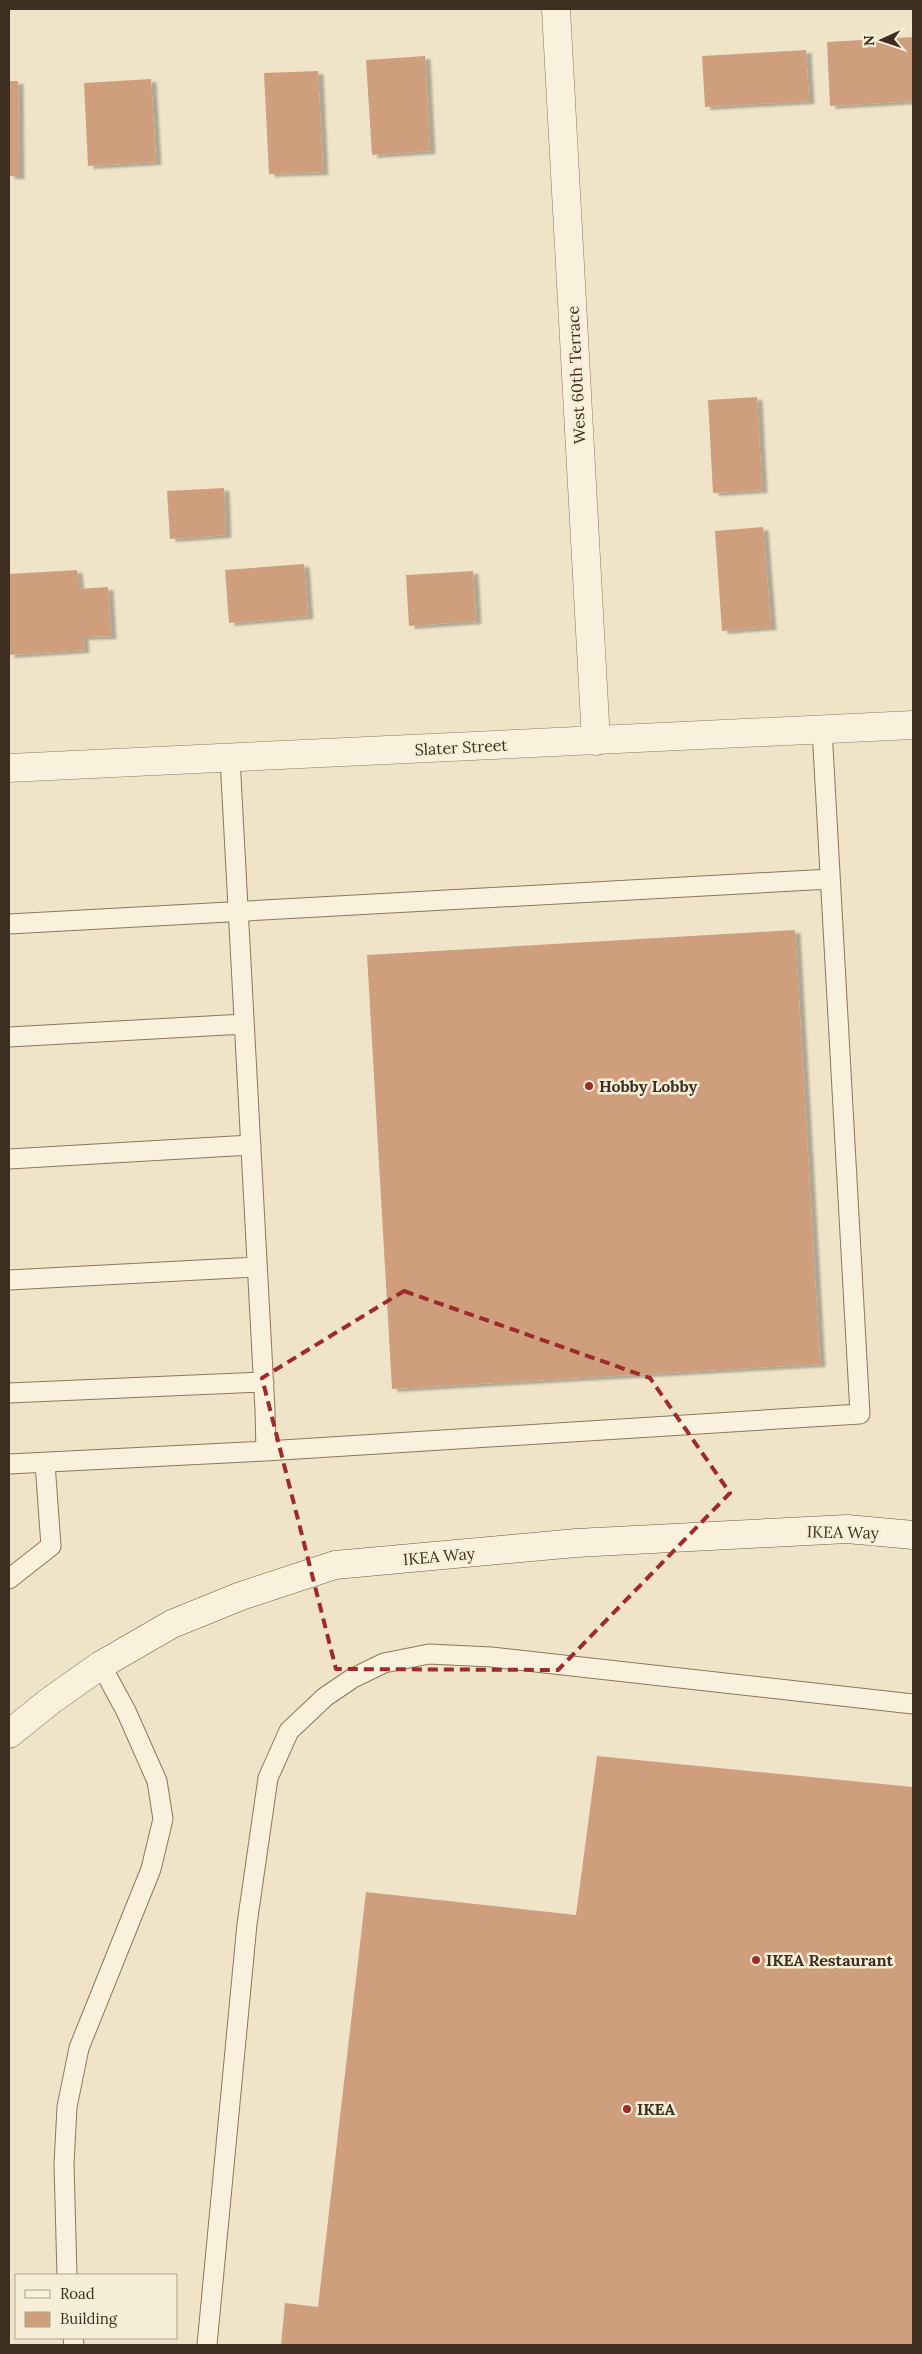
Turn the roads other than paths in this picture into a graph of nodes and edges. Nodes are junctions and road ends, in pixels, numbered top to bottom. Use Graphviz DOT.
graph roads {
  1 [pos="556,9"];
  2 [pos="913,725"];
  3 [pos="822,729"];
  4 [pos="596,741"];
  5 [pos="230,758"];
  6 [pos="9,768"];
  7 [pos="830,879"];
  8 [pos="238,911"];
  9 [pos="9,924"];
  10 [pos="244,1024"];
  11 [pos="9,1037"];
  12 [pos="251,1145"];
  13 [pos="9,1159"];
  14 [pos="257,1266"];
  15 [pos="9,1280"];
  16 [pos="264,1382"];
  17 [pos="9,1394"];
  18 [pos="266,1451"];
  19 [pos="45,1463"];
  20 [pos="9,1464"];
  21 [pos="913,1535"];
  22 [pos="9,1578"];
  23 [pos="101,1665"];
  24 [pos="913,1704"];
  25 [pos="9,1734"];
  26 [pos="67,2274"];
  27 [pos="207,2345"];
  1 -- 4 [label="street, West 60th Terrace"];
  2 -- 3 [label="street, Slater Street"];
  3 -- 4 [label="street, Slater Street"];
  3 -- 7 [label="lane"];
  4 -- 5 [label="street, Slater Street"];
  5 -- 6 [label="street, Slater Street"];
  5 -- 8 [label="lane"];
  7 -- 8 [label="lane"];
  7 -- 18 [label="lane"];
  8 -- 9 [label="lane"];
  8 -- 10 [label="lane"];
  10 -- 11 [label="lane"];
  10 -- 12 [label="lane"];
  12 -- 13 [label="lane"];
  12 -- 14 [label="lane"];
  14 -- 15 [label="lane"];
  14 -- 16 [label="lane"];
  16 -- 17 [label="lane"];
  16 -- 18 [label="lane"];
  18 -- 19 [label="lane"];
  19 -- 20 [label="lane"];
  19 -- 22 [label="lane"];
  21 -- 23 [label="street, IKEA Way"];
  23 -- 25 [label="street, IKEA Way"];
  23 -- 26 [label="lane"];
  24 -- 27 [label="lane"];
}
